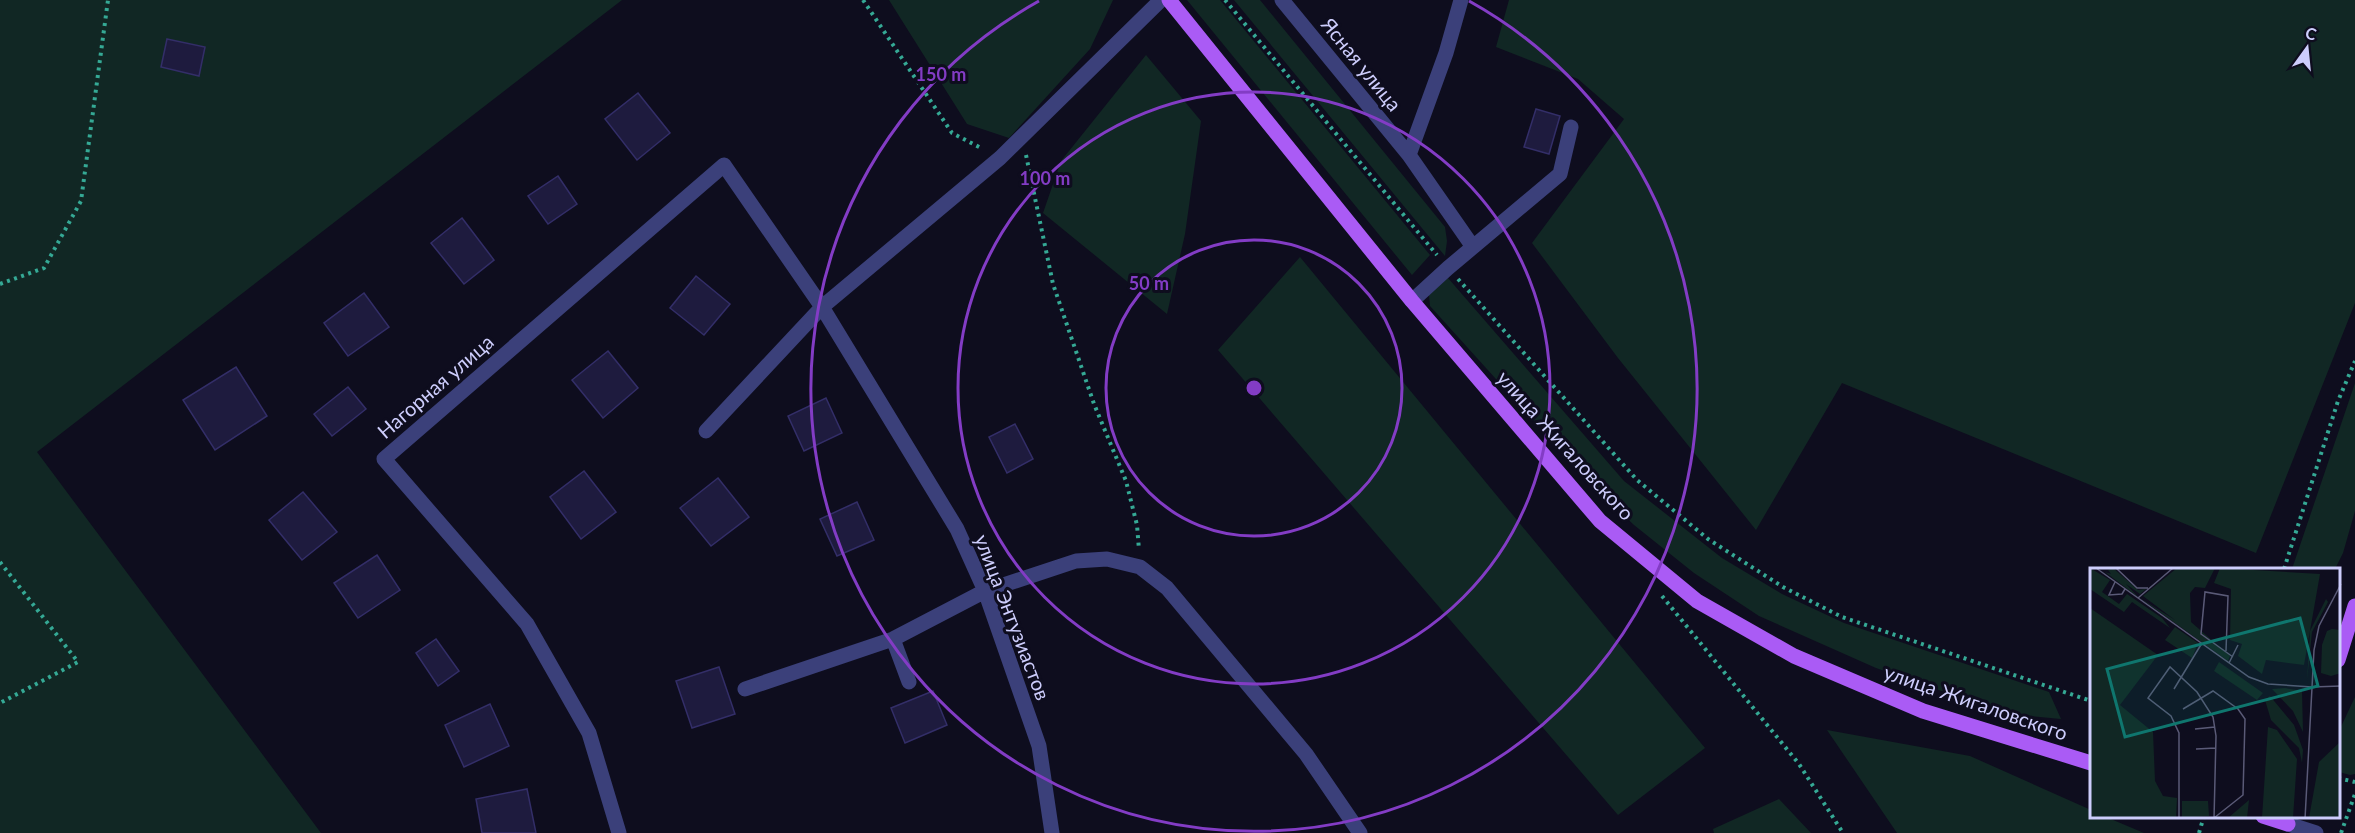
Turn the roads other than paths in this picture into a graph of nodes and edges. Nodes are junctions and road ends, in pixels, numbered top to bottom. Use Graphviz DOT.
graph roads {
  1 [pos="1161,0"];
  2 [pos="1169,0"];
  3 [pos="1282,0"];
  4 [pos="1461,0"];
  5 [pos="1571,127"];
  6 [pos="1409,155"];
  7 [pos="1473,247"];
  8 [pos="1412,301"];
  9 [pos="822,307"];
  10 [pos="706,431"];
  11 [pos="985,591"];
  12 [pos="2355,606"];
  13 [pos="893,639"];
  14 [pos="2340,654"];
  15 [pos="909,682"];
  16 [pos="745,689"];
  17 [pos="2090,763"];
  18 [pos="2269,818"];
  19 [pos="2288,825"];
  20 [pos="618,833"];
  21 [pos="1052,833"];
  22 [pos="1360,833"];
  23 [pos="2316,833"];
  1 -- 9 [label="street"];
  2 -- 8 [label="main road, улица Жигаловского"];
  3 -- 6 [label="street, Ясная улица"];
  4 -- 6 [label="street, Ясная улица"];
  5 -- 7 [label="street"];
  6 -- 7 [label="street, Ясная улица"];
  7 -- 8 [label="street"];
  8 -- 17 [label="main road, улица Жигаловского"];
  9 -- 10 [label="street"];
  9 -- 11 [label="street, улица Энтузиастов"];
  9 -- 20 [label="street, Нагорная улица"];
  11 -- 13 [label="street"];
  11 -- 21 [label="street, улица Энтузиастов"];
  11 -- 22 [label="street"];
  12 -- 14 [label="main road"];
  13 -- 15 [label="street"];
  13 -- 16 [label="street"];
  18 -- 19 [label="main road"];
  19 -- 23 [label="street"];
}
